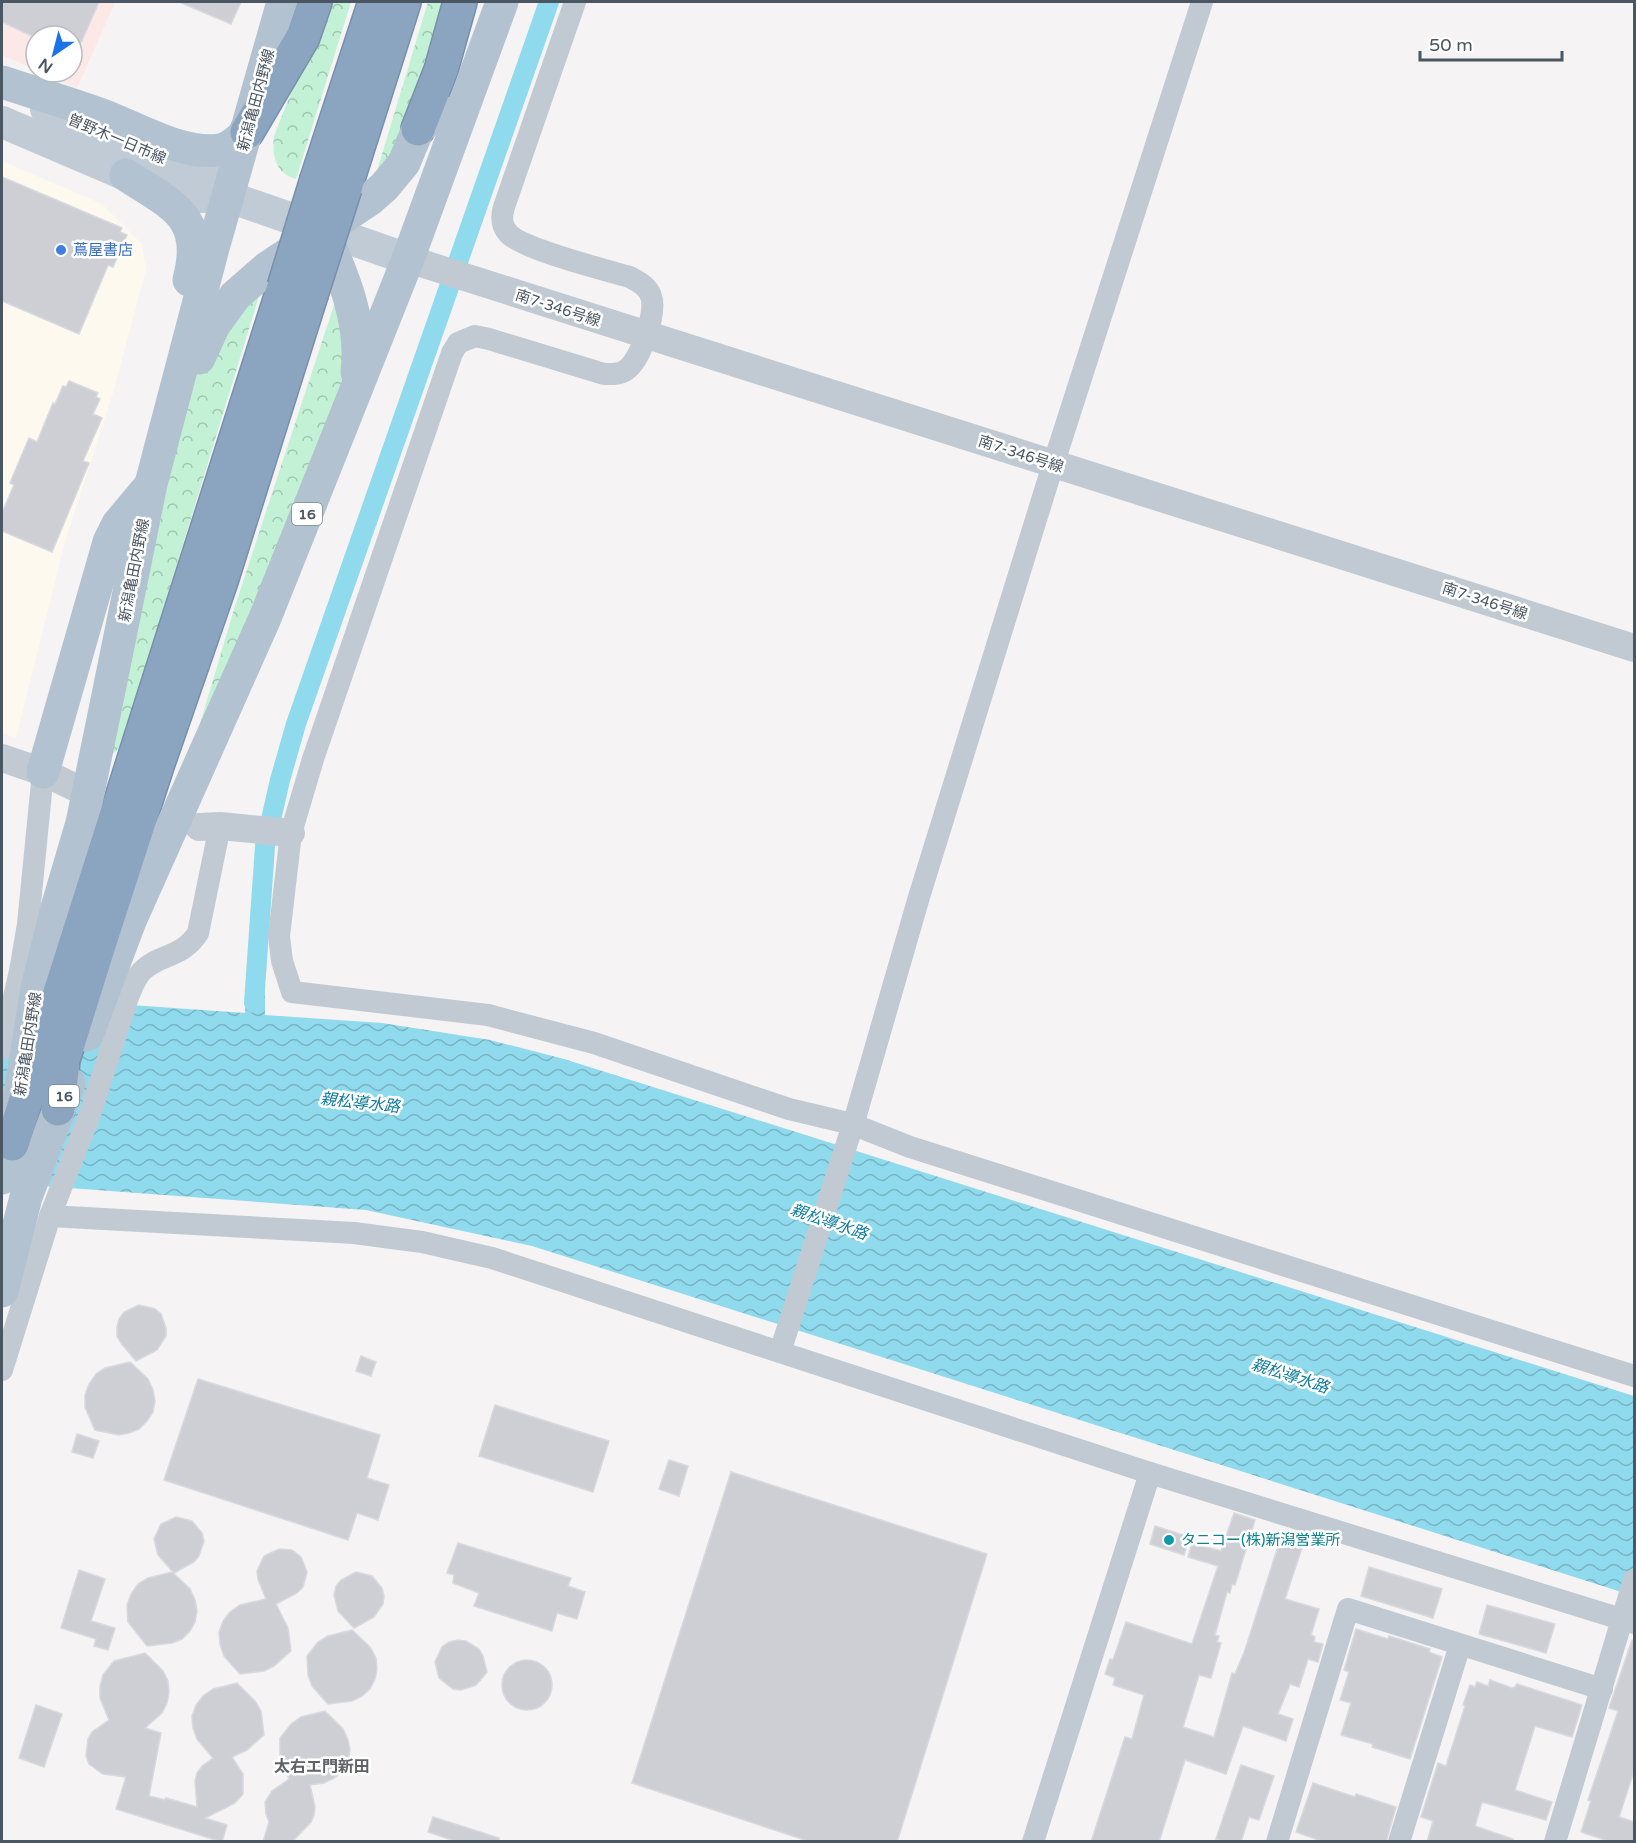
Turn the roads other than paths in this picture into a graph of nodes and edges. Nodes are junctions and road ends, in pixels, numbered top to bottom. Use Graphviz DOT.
graph roads {
  1 [pos="283,2"];
  2 [pos="315,2"];
  3 [pos="375,2"];
  4 [pos="404,2"];
  5 [pos="460,2"];
  6 [pos="493,2"];
  7 [pos="502,2"];
  8 [pos="575,2"];
  9 [pos="1202,2"];
  10 [pos="2,82"];
  11 [pos="2,88"];
  12 [pos="2,122"];
  13 [pos="418,129"];
  14 [pos="247,132"];
  15 [pos="126,175"];
  16 [pos="331,184"];
  17 [pos="229,197"];
  18 [pos="323,230"];
  19 [pos="408,260"];
  20 [pos="646,336"];
  21 [pos="354,397"];
  22 [pos="1054,465"];
  23 [pos="154,472"];
  24 [pos="1635,648"];
  25 [pos="2,758"];
  26 [pos="43,772"];
  27 [pos="76,780"];
  28 [pos="208,823"];
  29 [pos="287,832"];
  30 [pos="56,986"];
  31 [pos="2,1049"];
  32 [pos="58,1109"];
  33 [pos="850,1130"];
  34 [pos="12,1144"];
  35 [pos="33,1198"];
  36 [pos="2,1291"];
  37 [pos="782,1344"];
  38 [pos="2,1370"];
  39 [pos="1635,1376"];
  40 [pos="1150,1473"];
  41 [pos="1635,1580"];
  42 [pos="1628,1614"];
  43 [pos="1460,1645"];
  44 [pos="1602,1689"];
  45 [pos="1033,1842"];
  46 [pos="1277,1842"];
  47 [pos="1399,1842"];
  48 [pos="1555,1842"];
  1 -- 14 [label="main road, 新潟亀田内野線"];
  2 -- 14 [label="highway"];
  3 -- 16 [label="highway"];
  4 -- 16 [label="highway"];
  5 -- 13 [label="highway"];
  6 -- 13 [label="main road"];
  7 -- 19 [label="main road, 16"];
  8 -- 20 [label="street"];
  9 -- 22 [label="street"];
  10 -- 14 [label="main road"];
  11 -- 17 [label="main road, 曽野木一日市線"];
  12 -- 15 [label="main road, 曽野木一日市線"];
  13 -- 18 [label="main road"];
  14 -- 17 [label="main road, 新潟亀田内野線"];
  15 -- 17 [label="main road, 曽野木一日市線"];
  15 -- 23 [label="main road"];
  16 -- 30 [label="highway, bridge"];
  17 -- 18 [label="main road, 曽野木一日市線"];
  17 -- 23 [label="main road, 新潟亀田内野線"];
  18 -- 19 [label="main road, 曽野木一日市線"];
  18 -- 21 [label="main road"];
  18 -- 23 [label="main road"];
  19 -- 20 [label="street, 南7-346号線"];
  19 -- 21 [label="main road, 16"];
  20 -- 22 [label="street, 南7-346号線"];
  20 -- 29 [label="street"];
  21 -- 30 [label="main road, 16"];
  22 -- 24 [label="street, 南7-346号線"];
  22 -- 33 [label="street"];
  23 -- 26 [label="main road"];
  23 -- 30 [label="main road, 新潟亀田内野線"];
  25 -- 26 [label="street"];
  26 -- 27 [label="street"];
  26 -- 30 [label="street"];
  28 -- 29 [label="street"];
  28 -- 30 [label="street"];
  29 -- 33 [label="street"];
  30 -- 31 [label="street"];
  30 -- 32 [label="highway"];
  30 -- 34 [label="highway"];
  30 -- 35 [label="street"];
  32 -- 35 [label="main road, 16"];
  33 -- 37 [label="street"];
  33 -- 39 [label="street"];
  34 -- 35 [label="main road, 16"];
  35 -- 36 [label="main road, 16"];
  35 -- 37 [label="street"];
  35 -- 38 [label="street"];
  37 -- 40 [label="street"];
  40 -- 42 [label="street"];
  40 -- 45 [label="street"];
  41 -- 42 [label="street"];
  42 -- 44 [label="street"];
  43 -- 44 [label="street"];
  43 -- 46 [label="street"];
  43 -- 47 [label="street"];
  44 -- 48 [label="street"];
}
